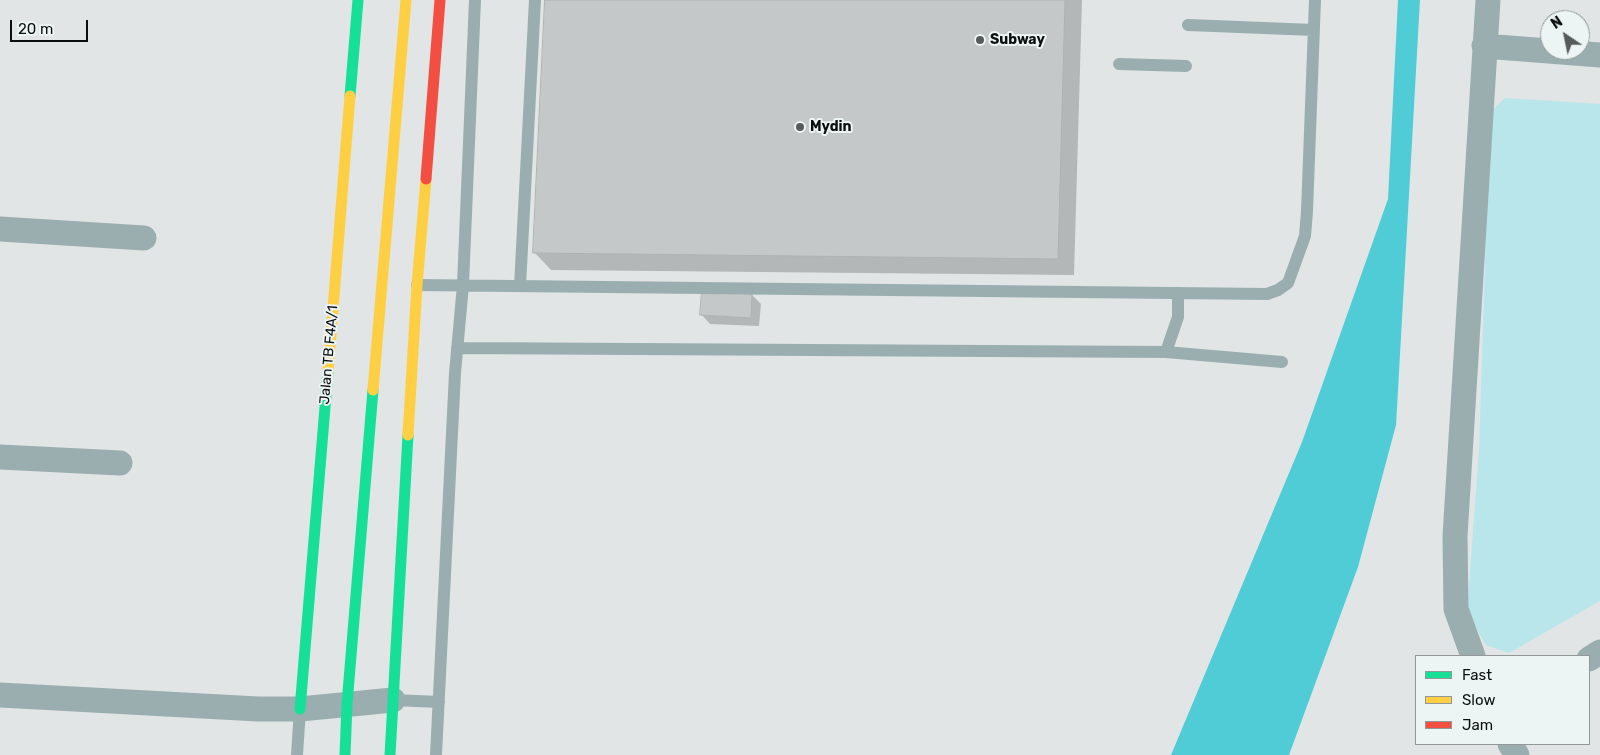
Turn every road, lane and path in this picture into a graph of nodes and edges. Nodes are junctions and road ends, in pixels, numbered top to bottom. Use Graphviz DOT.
graph roads {
  1 [pos="358,0"];
  2 [pos="406,0"];
  3 [pos="440,0"];
  4 [pos="475,0"];
  5 [pos="535,0"];
  6 [pos="1315,0"];
  7 [pos="1488,0"];
  8 [pos="1188,25"];
  9 [pos="1314,30"];
  10 [pos="1484,46"];
  11 [pos="1600,55"];
  12 [pos="1119,64"];
  13 [pos="1186,66"];
  14 [pos="0,229"];
  15 [pos="144,238"];
  16 [pos="417,285"];
  17 [pos="463,286"];
  18 [pos="520,286"];
  19 [pos="1178,293"];
  20 [pos="458,348"];
  21 [pos="1166,352"];
  22 [pos="1282,362"];
  23 [pos="0,457"];
  24 [pos="120,463"];
  25 [pos="1473,655"];
  26 [pos="0,695"];
  27 [pos="393,700"];
  28 [pos="439,702"];
  29 [pos="347,704"];
  30 [pos="300,709"];
  31 [pos="297,755"];
  32 [pos="345,755"];
  33 [pos="390,755"];
  34 [pos="436,755"];
  1 -- 30 [label="street, Jalan TB F4A/1"];
  2 -- 29 [label="street"];
  3 -- 16 [label="street"];
  4 -- 17 [label="lane"];
  5 -- 18 [label="lane"];
  6 -- 9 [label="lane"];
  7 -- 10 [label="street"];
  8 -- 9 [label="lane"];
  9 -- 19 [label="lane"];
  10 -- 11 [label="street"];
  10 -- 25 [label="street"];
  12 -- 13 [label="lane"];
  14 -- 15 [label="street"];
  16 -- 17 [label="lane"];
  16 -- 27 [label="street"];
  17 -- 18 [label="lane"];
  17 -- 20 [label="lane"];
  18 -- 19 [label="lane"];
  19 -- 21 [label="lane"];
  20 -- 21 [label="lane"];
  20 -- 28 [label="lane"];
  21 -- 22 [label="lane"];
  23 -- 24 [label="street"];
  26 -- 30 [label="street"];
  27 -- 28 [label="lane"];
  27 -- 29 [label="street"];
  27 -- 33 [label="street"];
  28 -- 34 [label="lane"];
  29 -- 30 [label="street"];
  29 -- 32 [label="street"];
  30 -- 31 [label="lane"];
}
